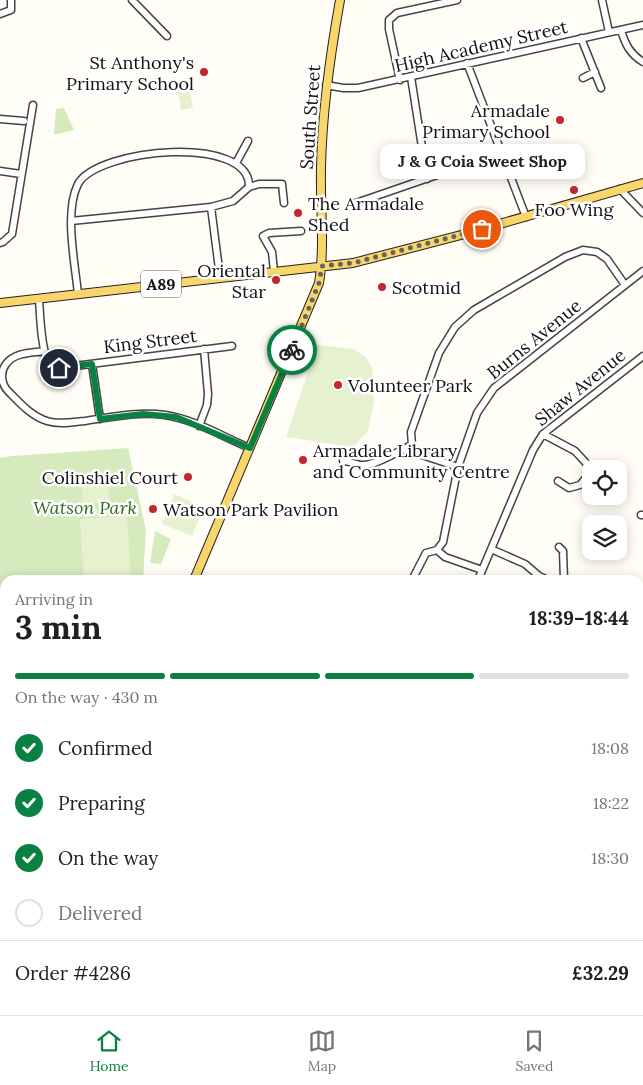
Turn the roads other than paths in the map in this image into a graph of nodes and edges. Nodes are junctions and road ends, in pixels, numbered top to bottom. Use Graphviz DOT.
graph roads {
  1 [pos="11,0"];
  2 [pos="340,0"];
  3 [pos="457,0"];
  4 [pos="602,0"];
  5 [pos="134,1"];
  6 [pos="0,14"];
  7 [pos="643,25"];
  8 [pos="621,30"];
  9 [pos="609,32"];
  10 [pos="167,36"];
  11 [pos="581,38"];
  12 [pos="643,62"];
  13 [pos="467,63"];
  14 [pos="595,72"];
  15 [pos="410,77"];
  16 [pos="583,78"];
  17 [pos="400,80"];
  18 [pos="326,84"];
  19 [pos="601,88"];
  20 [pos="33,105"];
  21 [pos="0,119"];
  22 [pos="24,122"];
  23 [pos="248,141"];
  24 [pos="501,153"];
  25 [pos="236,163"];
  26 [pos="0,171"];
  27 [pos="21,174"];
  28 [pos="427,179"];
  29 [pos="643,183"];
  30 [pos="249,188"];
  31 [pos="620,189"];
  32 [pos="284,203"];
  33 [pos="350,206"];
  34 [pos="211,208"];
  35 [pos="643,212"];
  36 [pos="526,217"];
  37 [pos="71,221"];
  38 [pos="301,231"];
  39 [pos="0,243"];
  40 [pos="322,266"];
  41 [pos="274,271"];
  42 [pos="643,271"];
  43 [pos="220,277"];
  44 [pos="625,285"];
  45 [pos="78,294"];
  46 [pos="39,299"];
  47 [pos="0,303"];
  48 [pos="232,346"];
  49 [pos="204,349"];
  50 [pos="44,351"];
  51 [pos="643,356"];
  52 [pos="92,364"];
  53 [pos="100,419"];
  54 [pos="199,426"];
  55 [pos="543,434"];
  56 [pos="412,445"];
  57 [pos="250,448"];
  58 [pos="343,460"];
  59 [pos="458,467"];
  60 [pos="558,481"];
  61 [pos="559,546"];
  62 [pos="437,550"];
  63 [pos="491,550"];
  64 [pos="482,570"];
  65 [pos="196,575"];
  66 [pos="415,575"];
  67 [pos="480,575"];
  68 [pos="538,575"];
  69 [pos="564,575"];
  1 -- 6 [label="street"];
  2 -- 18 [label="main road, South Street"];
  3 -- 17 [label="street"];
  4 -- 9 [label="street"];
  5 -- 10 [label="street"];
  7 -- 8 [label="street, High Academy Street"];
  8 -- 9 [label="street, High Academy Street"];
  8 -- 12 [label="street"];
  9 -- 11 [label="street, High Academy Street"];
  11 -- 13 [label="street, High Academy Street"];
  11 -- 14 [label="street"];
  13 -- 15 [label="street, High Academy Street"];
  13 -- 24 [label="street"];
  14 -- 16 [label="street"];
  14 -- 19 [label="street"];
  15 -- 17 [label="street, High Academy Street"];
  15 -- 28 [label="street"];
  17 -- 18 [label="street, High Academy Street"];
  18 -- 40 [label="main road, South Street"];
  20 -- 27 [label="street"];
  21 -- 22 [label="street"];
  23 -- 25 [label="street"];
  24 -- 28 [label="street"];
  24 -- 36 [label="street"];
  25 -- 30 [label="street"];
  25 -- 37 [label="street"];
  26 -- 27 [label="street"];
  27 -- 39 [label="street"];
  28 -- 33 [label="street"];
  29 -- 31 [label="main road, A89"];
  30 -- 32 [label="street"];
  30 -- 34 [label="street"];
  31 -- 35 [label="street"];
  31 -- 36 [label="main road, A89"];
  34 -- 37 [label="street"];
  34 -- 43 [label="street"];
  36 -- 40 [label="main road, A89"];
  37 -- 45 [label="street"];
  38 -- 41 [label="street"];
  40 -- 41 [label="main road, A89"];
  40 -- 57 [label="main road, South Street"];
  41 -- 43 [label="main road, A89"];
  42 -- 44 [label="street, Burns Avenue"];
  43 -- 45 [label="main road, A89"];
  44 -- 56 [label="street"];
  44 -- 59 [label="street, Burns Avenue"];
  45 -- 46 [label="main road, A89"];
  46 -- 47 [label="main road, A89"];
  46 -- 50 [label="street"];
  48 -- 49 [label="street, King Street"];
  49 -- 52 [label="street, King Street"];
  49 -- 54 [label="street"];
  50 -- 52 [label="street, King Street"];
  50 -- 53 [label="street"];
  51 -- 55 [label="street, Shaw Avenue"];
  52 -- 53 [label="street"];
  53 -- 54 [label="street"];
  54 -- 57 [label="street"];
  55 -- 60 [label="street"];
  55 -- 63 [label="street, Shaw Avenue"];
  56 -- 58 [label="street"];
  56 -- 59 [label="street"];
  57 -- 65 [label="main road, South Street"];
  59 -- 62 [label="street, Burns Avenue"];
  61 -- 69 [label="street"];
  62 -- 64 [label="street"];
  62 -- 66 [label="street, Burns Avenue"];
  63 -- 64 [label="street, Shaw Avenue"];
  63 -- 68 [label="street"];
  64 -- 67 [label="street, Shaw Avenue"];
}
